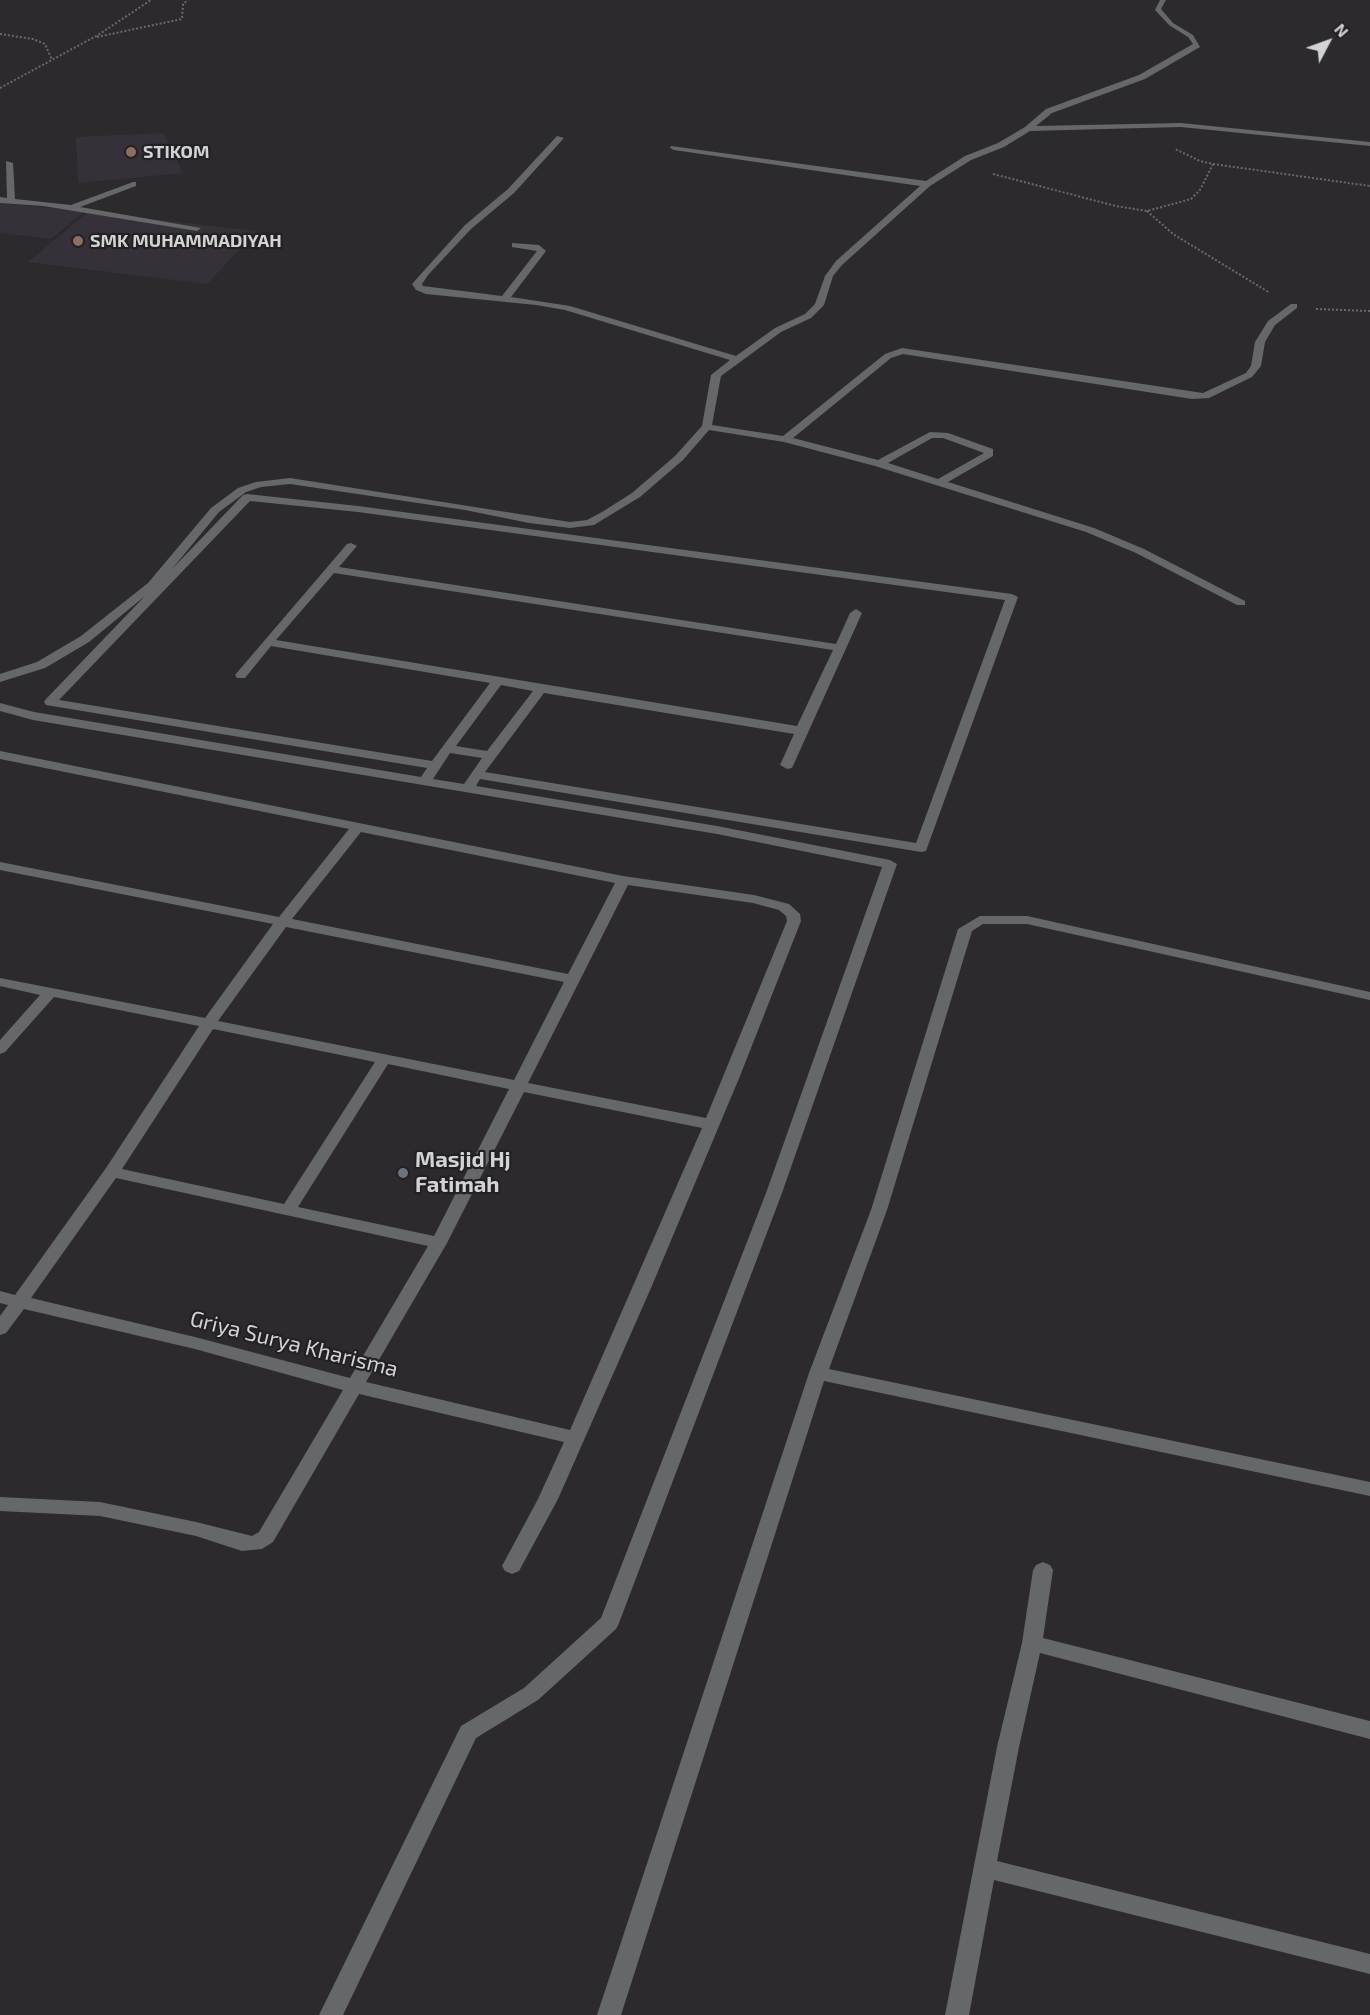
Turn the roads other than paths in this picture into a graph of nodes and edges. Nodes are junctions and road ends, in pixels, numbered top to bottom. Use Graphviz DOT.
graph roads {
  1 [pos="1163,0"];
  2 [pos="1028,129"];
  3 [pos="560,138"];
  4 [pos="1370,144"];
  5 [pos="674,148"];
  6 [pos="9,163"];
  7 [pos="133,184"];
  8 [pos="927,184"];
  9 [pos="0,200"];
  10 [pos="11,200"];
  11 [pos="71,208"];
  12 [pos="197,228"];
  13 [pos="515,245"];
  14 [pos="505,298"];
  15 [pos="1294,306"];
  16 [pos="736,359"];
  17 [pos="706,427"];
  18 [pos="785,439"];
  19 [pos="879,464"];
  20 [pos="940,482"];
  21 [pos="351,546"];
  22 [pos="331,570"];
  23 [pos="1240,603"];
  24 [pos="856,613"];
  25 [pos="268,642"];
  26 [pos="840,648"];
  27 [pos="241,675"];
  28 [pos="0,678"];
  29 [pos="498,681"];
  30 [pos="541,689"];
  31 [pos="0,707"];
  32 [pos="801,731"];
  33 [pos="447,749"];
  34 [pos="0,755"];
  35 [pos="489,755"];
  36 [pos="435,765"];
  37 [pos="787,765"];
  38 [pos="476,774"];
  39 [pos="424,782"];
  40 [pos="468,789"];
  41 [pos="358,827"];
  42 [pos="0,866"];
  43 [pos="623,880"];
  44 [pos="282,922"];
  45 [pos="573,979"];
  46 [pos="0,982"];
  47 [pos="50,993"];
  48 [pos="1370,996"];
  49 [pos="209,1023"];
  50 [pos="0,1049"];
  51 [pos="384,1059"];
  52 [pos="520,1086"];
  53 [pos="710,1124"];
  54 [pos="112,1172"];
  55 [pos="288,1210"];
  56 [pos="439,1243"];
  57 [pos="0,1297"];
  58 [pos="19,1302"];
  59 [pos="0,1329"];
  60 [pos="818,1374"];
  61 [pos="354,1386"];
  62 [pos="576,1438"];
  63 [pos="1370,1489"];
  64 [pos="0,1504"];
  65 [pos="512,1566"];
  66 [pos="1043,1570"];
  67 [pos="1032,1643"];
  68 [pos="1370,1730"];
  69 [pos="985,1868"];
  70 [pos="1370,1964"];
  71 [pos="331,2015"];
  72 [pos="609,2015"];
  73 [pos="957,2015"];
  1 -- 2 [label="street"];
  2 -- 4 [label="street"];
  2 -- 8 [label="street"];
  3 -- 14 [label="street"];
  5 -- 8 [label="street"];
  6 -- 10 [label="street"];
  7 -- 11 [label="street"];
  8 -- 16 [label="street"];
  9 -- 10 [label="street"];
  10 -- 11 [label="street"];
  11 -- 12 [label="street"];
  13 -- 14 [label="street"];
  14 -- 16 [label="street"];
  15 -- 18 [label="street"];
  16 -- 17 [label="street"];
  17 -- 18 [label="street"];
  17 -- 28 [label="street"];
  18 -- 19 [label="street"];
  19 -- 20 [label="street"];
  19 -- 20 [label="street"];
  20 -- 23 [label="street"];
  21 -- 22 [label="street"];
  22 -- 25 [label="street"];
  22 -- 26 [label="street"];
  24 -- 26 [label="street"];
  25 -- 27 [label="street"];
  25 -- 29 [label="street"];
  26 -- 32 [label="street"];
  29 -- 30 [label="street"];
  29 -- 33 [label="street"];
  30 -- 32 [label="street"];
  30 -- 35 [label="street"];
  31 -- 39 [label="street"];
  32 -- 37 [label="street"];
  33 -- 35 [label="street"];
  33 -- 36 [label="street"];
  34 -- 41 [label="street"];
  35 -- 38 [label="street"];
  36 -- 38 [label="street"];
  36 -- 39 [label="street"];
  38 -- 40 [label="street"];
  39 -- 40 [label="street"];
  40 -- 71 [label="street"];
  41 -- 43 [label="street"];
  41 -- 44 [label="street"];
  42 -- 44 [label="street"];
  43 -- 45 [label="street"];
  43 -- 53 [label="street"];
  44 -- 45 [label="street"];
  44 -- 49 [label="street"];
  45 -- 52 [label="street"];
  46 -- 47 [label="street"];
  47 -- 49 [label="street"];
  47 -- 50 [label="street"];
  48 -- 60 [label="street"];
  49 -- 51 [label="street"];
  49 -- 54 [label="street"];
  51 -- 52 [label="street"];
  51 -- 55 [label="street"];
  52 -- 53 [label="street"];
  52 -- 56 [label="street"];
  53 -- 62 [label="street"];
  54 -- 55 [label="street"];
  54 -- 58 [label="street"];
  55 -- 56 [label="street"];
  56 -- 61 [label="street"];
  57 -- 58 [label="street, Griya Surya Kharisma"];
  58 -- 59 [label="street"];
  58 -- 61 [label="street, Griya Surya Kharisma"];
  60 -- 63 [label="street"];
  60 -- 72 [label="street"];
  61 -- 62 [label="street, Griya Surya Kharisma"];
  61 -- 64 [label="street"];
  62 -- 65 [label="street"];
  66 -- 67 [label="street"];
  67 -- 68 [label="street"];
  67 -- 69 [label="street"];
  69 -- 70 [label="street"];
  69 -- 73 [label="street"];
}
